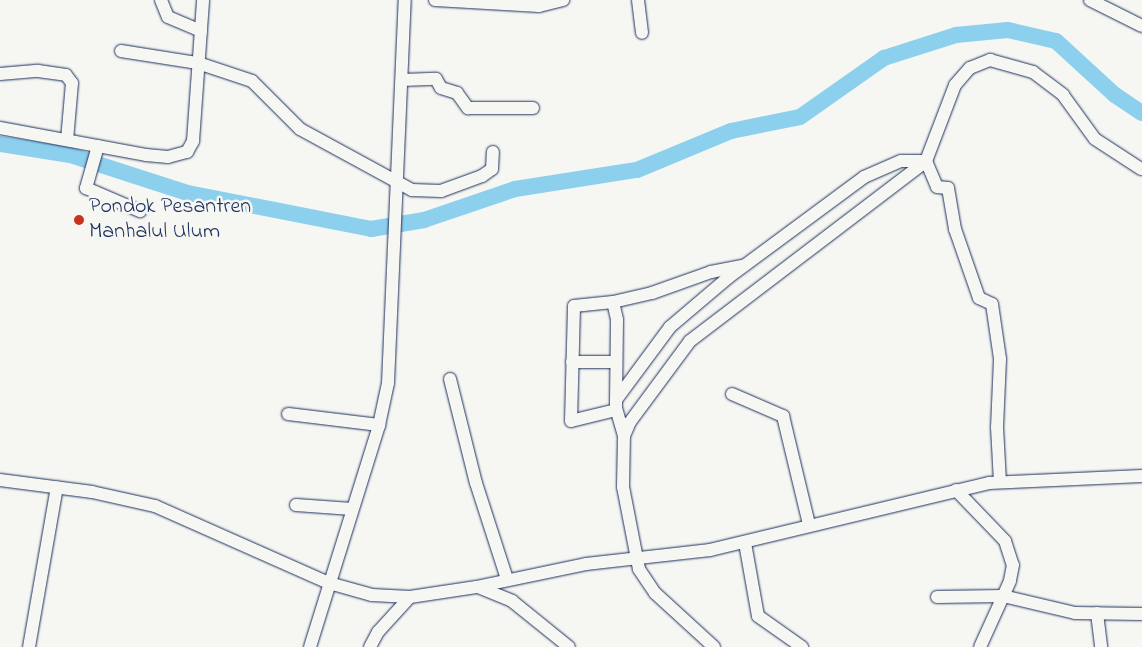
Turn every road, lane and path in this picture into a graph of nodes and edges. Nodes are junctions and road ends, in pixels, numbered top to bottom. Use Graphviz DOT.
graph roads {
  1 [pos="161,0"];
  2 [pos="203,0"];
  3 [pos="405,0"];
  4 [pos="435,0"];
  5 [pos="563,0"];
  6 [pos="638,0"];
  7 [pos="1090,0"];
  8 [pos="1142,26"];
  9 [pos="201,31"];
  10 [pos="642,33"];
  11 [pos="121,51"];
  12 [pos="198,63"];
  13 [pos="0,74"];
  14 [pos="402,80"];
  15 [pos="533,108"];
  16 [pos="0,128"];
  17 [pos="67,140"];
  18 [pos="98,146"];
  19 [pos="492,152"];
  20 [pos="926,161"];
  21 [pos="1141,169"];
  22 [pos="397,184"];
  23 [pos="140,211"];
  24 [pos="744,266"];
  25 [pos="613,302"];
  26 [pos="572,362"];
  27 [pos="616,362"];
  28 [pos="450,379"];
  29 [pos="732,394"];
  30 [pos="616,405"];
  31 [pos="288,414"];
  32 [pos="379,425"];
  33 [pos="624,436"];
  34 [pos="1142,476"];
  35 [pos="0,480"];
  36 [pos="1000,482"];
  37 [pos="57,487"];
  38 [pos="956,490"];
  39 [pos="296,505"];
  40 [pos="352,509"];
  41 [pos="809,524"];
  42 [pos="746,543"];
  43 [pos="634,559"];
  44 [pos="507,580"];
  45 [pos="329,583"];
  46 [pos="478,587"];
  47 [pos="1003,596"];
  48 [pos="410,597"];
  49 [pos="937,597"];
  50 [pos="1097,614"];
  51 [pos="1142,614"];
  52 [pos="29,647"];
  53 [pos="310,647"];
  54 [pos="370,647"];
  55 [pos="570,647"];
  56 [pos="714,647"];
  57 [pos="802,647"];
  58 [pos="980,647"];
  59 [pos="1101,647"];
  1 -- 9 [label="street"];
  2 -- 9 [label="street"];
  3 -- 14 [label="street"];
  4 -- 5 [label="street"];
  6 -- 10 [label="street"];
  7 -- 8 [label="street"];
  9 -- 12 [label="street"];
  11 -- 12 [label="street"];
  12 -- 18 [label="street"];
  12 -- 22 [label="street"];
  13 -- 17 [label="street"];
  14 -- 15 [label="street"];
  14 -- 22 [label="street"];
  16 -- 17 [label="street"];
  17 -- 18 [label="street"];
  18 -- 23 [label="street"];
  19 -- 22 [label="street"];
  20 -- 21 [label="street"];
  20 -- 24 [label="street"];
  20 -- 33 [label="street"];
  20 -- 36 [label="street"];
  22 -- 32 [label="street"];
  24 -- 25 [label="street"];
  24 -- 30 [label="street"];
  25 -- 26 [label="street"];
  25 -- 27 [label="street"];
  26 -- 27 [label="street"];
  26 -- 30 [label="street"];
  27 -- 30 [label="street"];
  28 -- 44 [label="street"];
  29 -- 41 [label="street"];
  30 -- 33 [label="street"];
  31 -- 32 [label="street"];
  32 -- 40 [label="street"];
  33 -- 43 [label="street"];
  34 -- 36 [label="street"];
  35 -- 37 [label="street"];
  36 -- 38 [label="street"];
  37 -- 45 [label="street"];
  37 -- 52 [label="street"];
  38 -- 41 [label="street"];
  38 -- 47 [label="street"];
  39 -- 40 [label="street"];
  40 -- 45 [label="street"];
  41 -- 42 [label="street"];
  42 -- 43 [label="street"];
  42 -- 57 [label="street"];
  43 -- 44 [label="street"];
  43 -- 56 [label="street"];
  44 -- 46 [label="street"];
  45 -- 48 [label="street"];
  45 -- 53 [label="street"];
  46 -- 48 [label="street"];
  46 -- 55 [label="street"];
  47 -- 49 [label="street"];
  47 -- 50 [label="street"];
  47 -- 58 [label="street"];
  48 -- 54 [label="street"];
  50 -- 51 [label="street"];
  50 -- 59 [label="street"];
}
